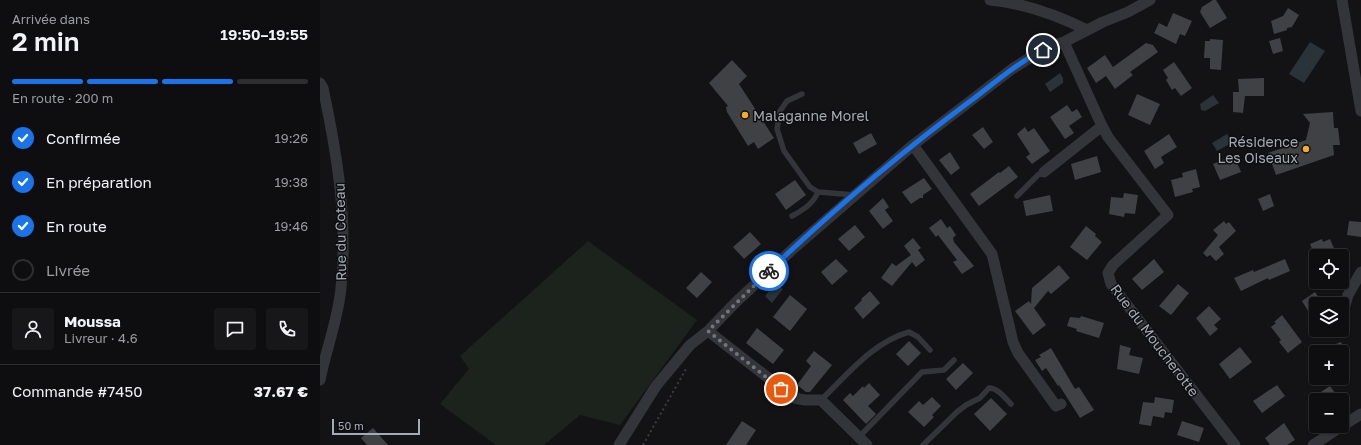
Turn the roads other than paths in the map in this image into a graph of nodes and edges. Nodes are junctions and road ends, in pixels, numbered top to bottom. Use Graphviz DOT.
graph roads {
  1 [pos="990,0"];
  2 [pos="1150,0"];
  3 [pos="1342,0"];
  4 [pos="1087,30"];
  5 [pos="1064,42"];
  6 [pos="320,83"];
  7 [pos="802,94"];
  8 [pos="1361,111"];
  9 [pos="1102,126"];
  10 [pos="913,145"];
  11 [pos="1044,172"];
  12 [pos="818,192"];
  13 [pos="855,195"];
  14 [pos="1018,196"];
  15 [pos="792,216"];
  16 [pos="1361,272"];
  17 [pos="1347,297"];
  18 [pos="708,331"];
  19 [pos="930,350"];
  20 [pos="954,360"];
  21 [pos="320,380"];
  22 [pos="821,400"];
  23 [pos="1011,404"];
  24 [pos="1061,404"];
  25 [pos="1361,414"];
  26 [pos="1349,422"];
  27 [pos="1331,433"];
  28 [pos="863,441"];
  29 [pos="619,445"];
  30 [pos="923,445"];
  31 [pos="1236,445"];
  32 [pos="1313,445"];
  1 -- 4 [label="street"];
  2 -- 4 [label="street"];
  3 -- 8 [label="street"];
  4 -- 5 [label="street"];
  5 -- 9 [label="street, Rue du Moucherotte"];
  5 -- 10 [label="street"];
  6 -- 21 [label="street, Rue du Coteau"];
  7 -- 12 [label="lane"];
  9 -- 11 [label="street"];
  9 -- 31 [label="street, Rue du Moucherotte"];
  10 -- 13 [label="street"];
  10 -- 24 [label="street"];
  11 -- 14 [label="lane"];
  12 -- 13 [label="lane"];
  12 -- 15 [label="lane"];
  13 -- 18 [label="street"];
  16 -- 17 [label="street"];
  18 -- 22 [label="street"];
  18 -- 29 [label="street"];
  19 -- 22 [label="lane"];
  20 -- 28 [label="lane"];
  22 -- 28 [label="street"];
  23 -- 30 [label="lane"];
  25 -- 26 [label="street"];
  27 -- 32 [label="street"];
}
